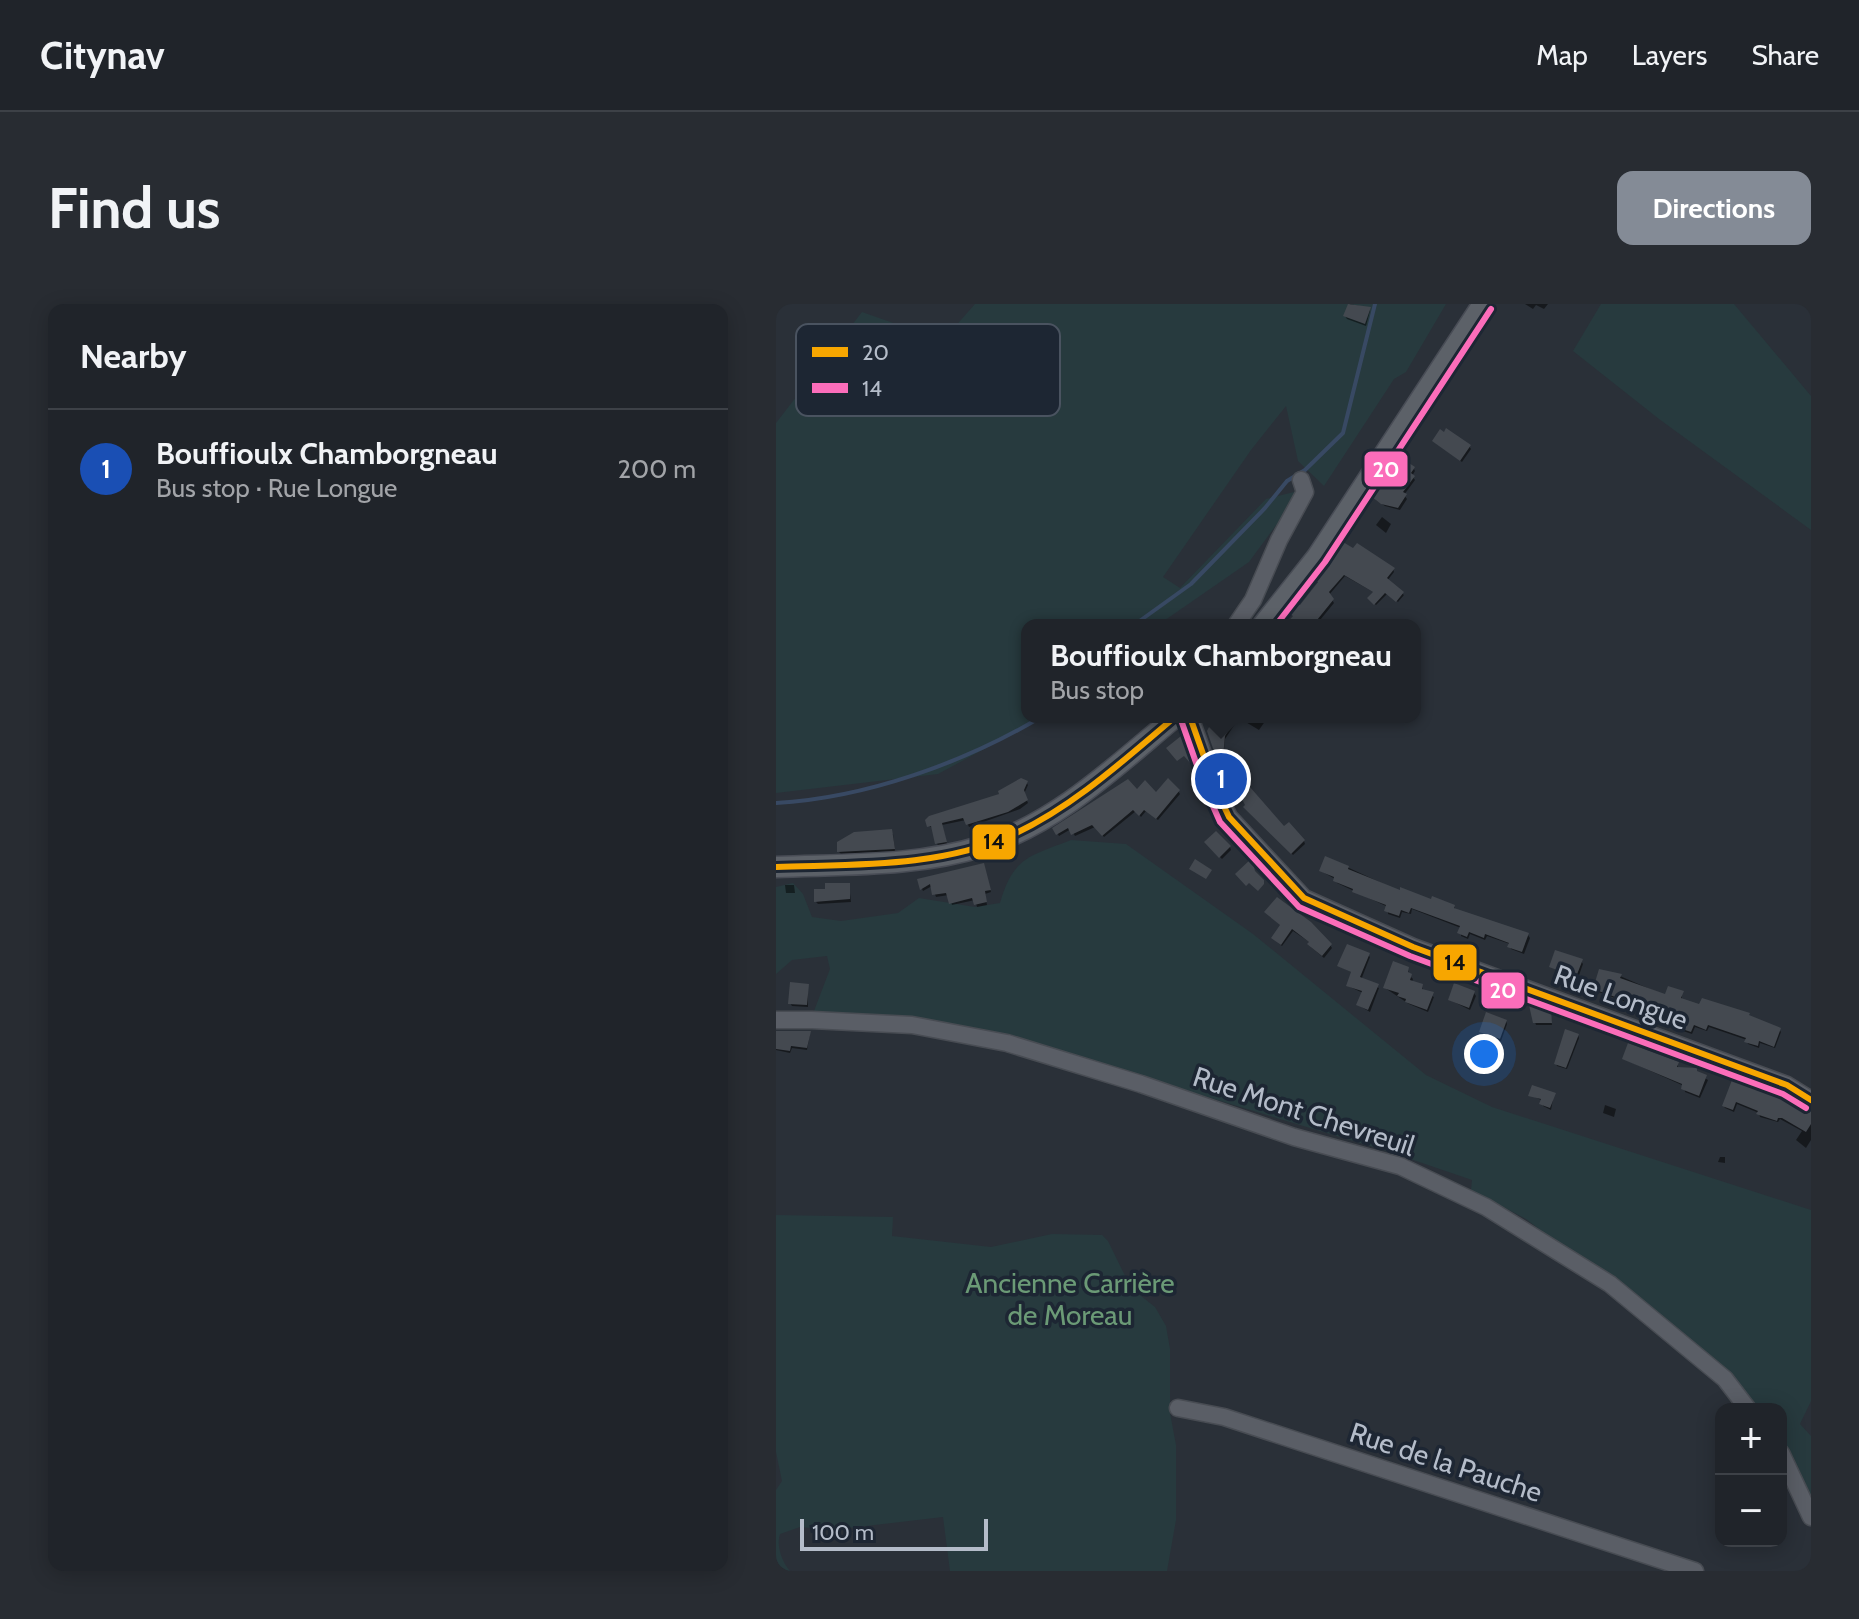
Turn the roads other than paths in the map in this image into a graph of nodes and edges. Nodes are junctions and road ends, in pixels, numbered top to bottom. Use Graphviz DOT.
graph roads {
  1 [pos="1483,304"];
  2 [pos="1301,480"];
  3 [pos="1240,619"];
  4 [pos="1268,619"];
  5 [pos="1168,723"];
  6 [pos="1192,723"];
  7 [pos="776,867"];
  8 [pos="776,1020"];
  9 [pos="1811,1100"];
  10 [pos="1743,1403"];
  11 [pos="1178,1408"];
  12 [pos="1787,1466"];
  13 [pos="1811,1517"];
  14 [pos="1695,1571"];
  1 -- 4 [label="main road"];
  2 -- 3 [label="street"];
  5 -- 7 [label="main road"];
  6 -- 9 [label="street, Rue Longue"];
  8 -- 10 [label="street, Rue Mont Chevreuil"];
  11 -- 14 [label="street, Rue de la Pauche"];
  12 -- 13 [label="street"];
}
